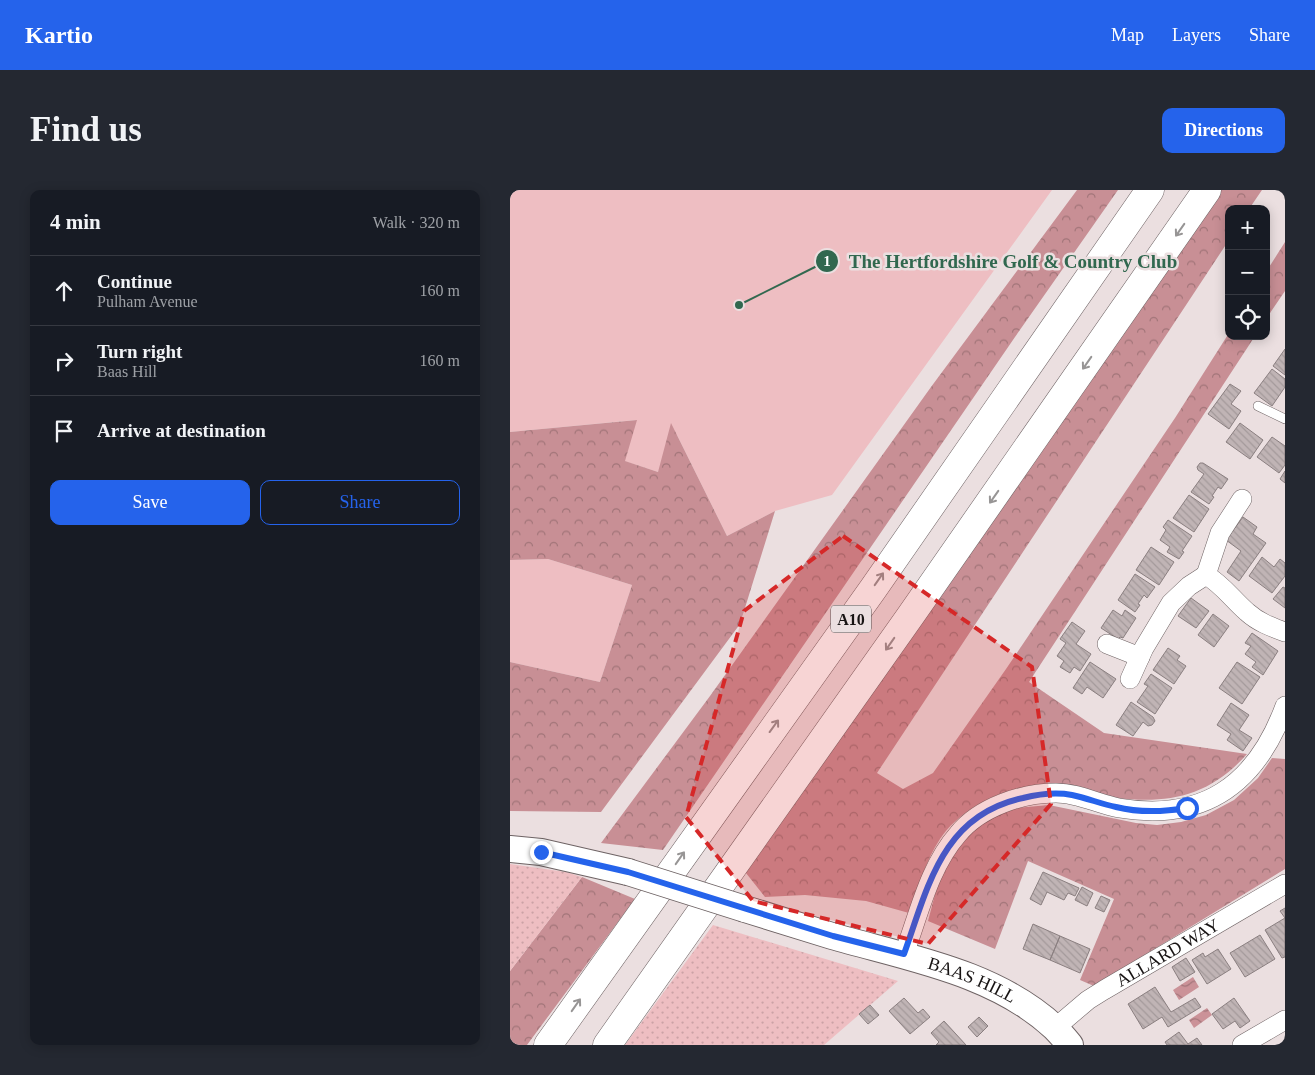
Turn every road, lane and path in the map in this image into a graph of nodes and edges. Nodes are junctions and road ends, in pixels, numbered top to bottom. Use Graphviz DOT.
graph roads {
  1 [pos="1150,190"];
  2 [pos="1207,190"];
  3 [pos="1258,406"];
  4 [pos="1285,419"];
  5 [pos="1242,499"];
  6 [pos="1206,576"];
  7 [pos="1285,632"];
  8 [pos="1107,644"];
  9 [pos="1140,657"];
  10 [pos="1130,679"];
  11 [pos="1285,706"];
  12 [pos="510,849"];
  13 [pos="1285,884"];
  14 [pos="904,954"];
  15 [pos="1285,1020"];
  16 [pos="1063,1036"];
  17 [pos="548,1045"];
  18 [pos="607,1045"];
  19 [pos="1242,1045"];
  17 -- 1 [label="highway, A10, one-way"];
  2 -- 18 [label="highway, A10, one-way"];
  3 -- 4 [label="lane"];
  5 -- 6 [label="street"];
  6 -- 7 [label="street"];
  6 -- 9 [label="street"];
  8 -- 9 [label="street"];
  9 -- 10 [label="street"];
  11 -- 14 [label="street"];
  12 -- 14 [label="street, BAAS HILL, bridge"];
  13 -- 16 [label="street, ALLARD WAY"];
  14 -- 16 [label="street, BAAS HILL"];
  15 -- 19 [label="street"];
}
